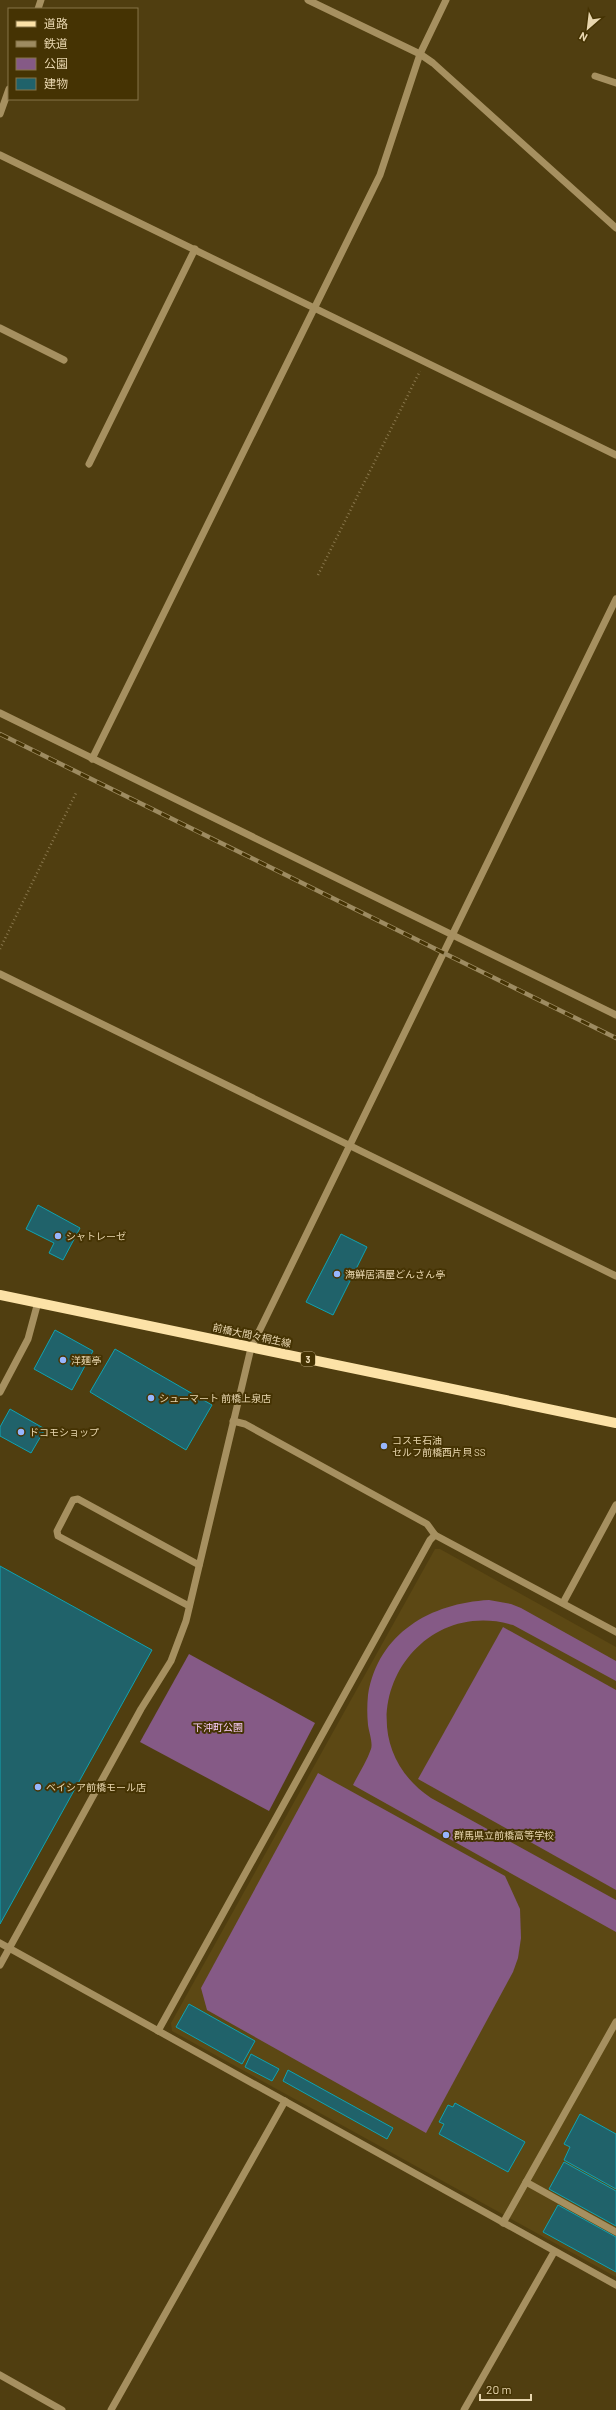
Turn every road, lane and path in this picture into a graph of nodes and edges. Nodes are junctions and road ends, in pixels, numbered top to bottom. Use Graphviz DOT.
graph roads {
  1 [pos="308,0"];
  2 [pos="446,0"];
  3 [pos="420,54"];
  4 [pos="595,76"];
  5 [pos="616,83"];
  6 [pos="8,92"];
  7 [pos="0,114"];
  8 [pos="0,155"];
  9 [pos="616,228"];
  10 [pos="195,249"];
  11 [pos="314,307"];
  12 [pos="0,328"];
  13 [pos="64,360"];
  14 [pos="425,362"];
  15 [pos="616,455"];
  16 [pos="89,464"];
  17 [pos="318,575"];
  18 [pos="616,599"];
  19 [pos="0,713"];
  20 [pos="92,759"];
  21 [pos="76,793"];
  22 [pos="452,935"];
  23 [pos="0,949"];
  24 [pos="0,974"];
  25 [pos="616,1014"];
  26 [pos="350,1147"];
  27 [pos="616,1276"];
  28 [pos="0,1295"];
  29 [pos="38,1302"];
  30 [pos="251,1348"];
  31 [pos="0,1392"];
  32 [pos="233,1421"];
  33 [pos="616,1423"];
  34 [pos="616,1505"];
  35 [pos="435,1535"];
  36 [pos="199,1565"];
  37 [pos="563,1603"];
  38 [pos="189,1606"];
  39 [pos="616,1632"];
  40 [pos="0,1943"];
  41 [pos="9,1948"];
  42 [pos="0,1964"];
  43 [pos="616,2022"];
  44 [pos="158,2031"];
  45 [pos="285,2101"];
  46 [pos="526,2182"];
  47 [pos="503,2223"];
  48 [pos="616,2232"];
  49 [pos="554,2252"];
  50 [pos="616,2285"];
  51 [pos="0,2375"];
  52 [pos="62,2410"];
  53 [pos="111,2410"];
  54 [pos="464,2410"];
  1 -- 3 [label="street"];
  2 -- 3 [label="street"];
  3 -- 9 [label="street"];
  3 -- 11 [label="street"];
  4 -- 5 [label="street"];
  6 -- 7 [label="street"];
  8 -- 10 [label="street"];
  10 -- 11 [label="street"];
  10 -- 16 [label="street"];
  11 -- 14 [label="street"];
  11 -- 20 [label="street"];
  12 -- 13 [label="street"];
  14 -- 15 [label="street"];
  14 -- 17 [label="path"];
  18 -- 22 [label="street"];
  19 -- 20 [label="street"];
  20 -- 22 [label="street"];
  21 -- 23 [label="path"];
  22 -- 25 [label="street"];
  22 -- 26 [label="street"];
  24 -- 26 [label="street"];
  26 -- 27 [label="street"];
  26 -- 30 [label="street"];
  28 -- 29 [label="main road, 前橋大間々桐生線 / 3"];
  29 -- 30 [label="main road, 前橋大間々桐生線 / 3"];
  29 -- 31 [label="street"];
  30 -- 32 [label="street"];
  30 -- 33 [label="main road, 前橋大間々桐生線 / 3"];
  32 -- 35 [label="street"];
  32 -- 36 [label="street"];
  34 -- 37 [label="street"];
  35 -- 37 [label="street"];
  35 -- 44 [label="street"];
  36 -- 38 [label="street"];
  36 -- 38 [label="street"];
  37 -- 39 [label="street"];
  38 -- 41 [label="street"];
  40 -- 41 [label="street"];
  41 -- 42 [label="street"];
  41 -- 44 [label="street"];
  43 -- 46 [label="street"];
  44 -- 45 [label="street"];
  45 -- 47 [label="street"];
  45 -- 53 [label="street"];
  46 -- 47 [label="street"];
  46 -- 48 [label="street"];
  47 -- 49 [label="street"];
  49 -- 50 [label="street"];
  49 -- 54 [label="street"];
  51 -- 52 [label="street"];
}
